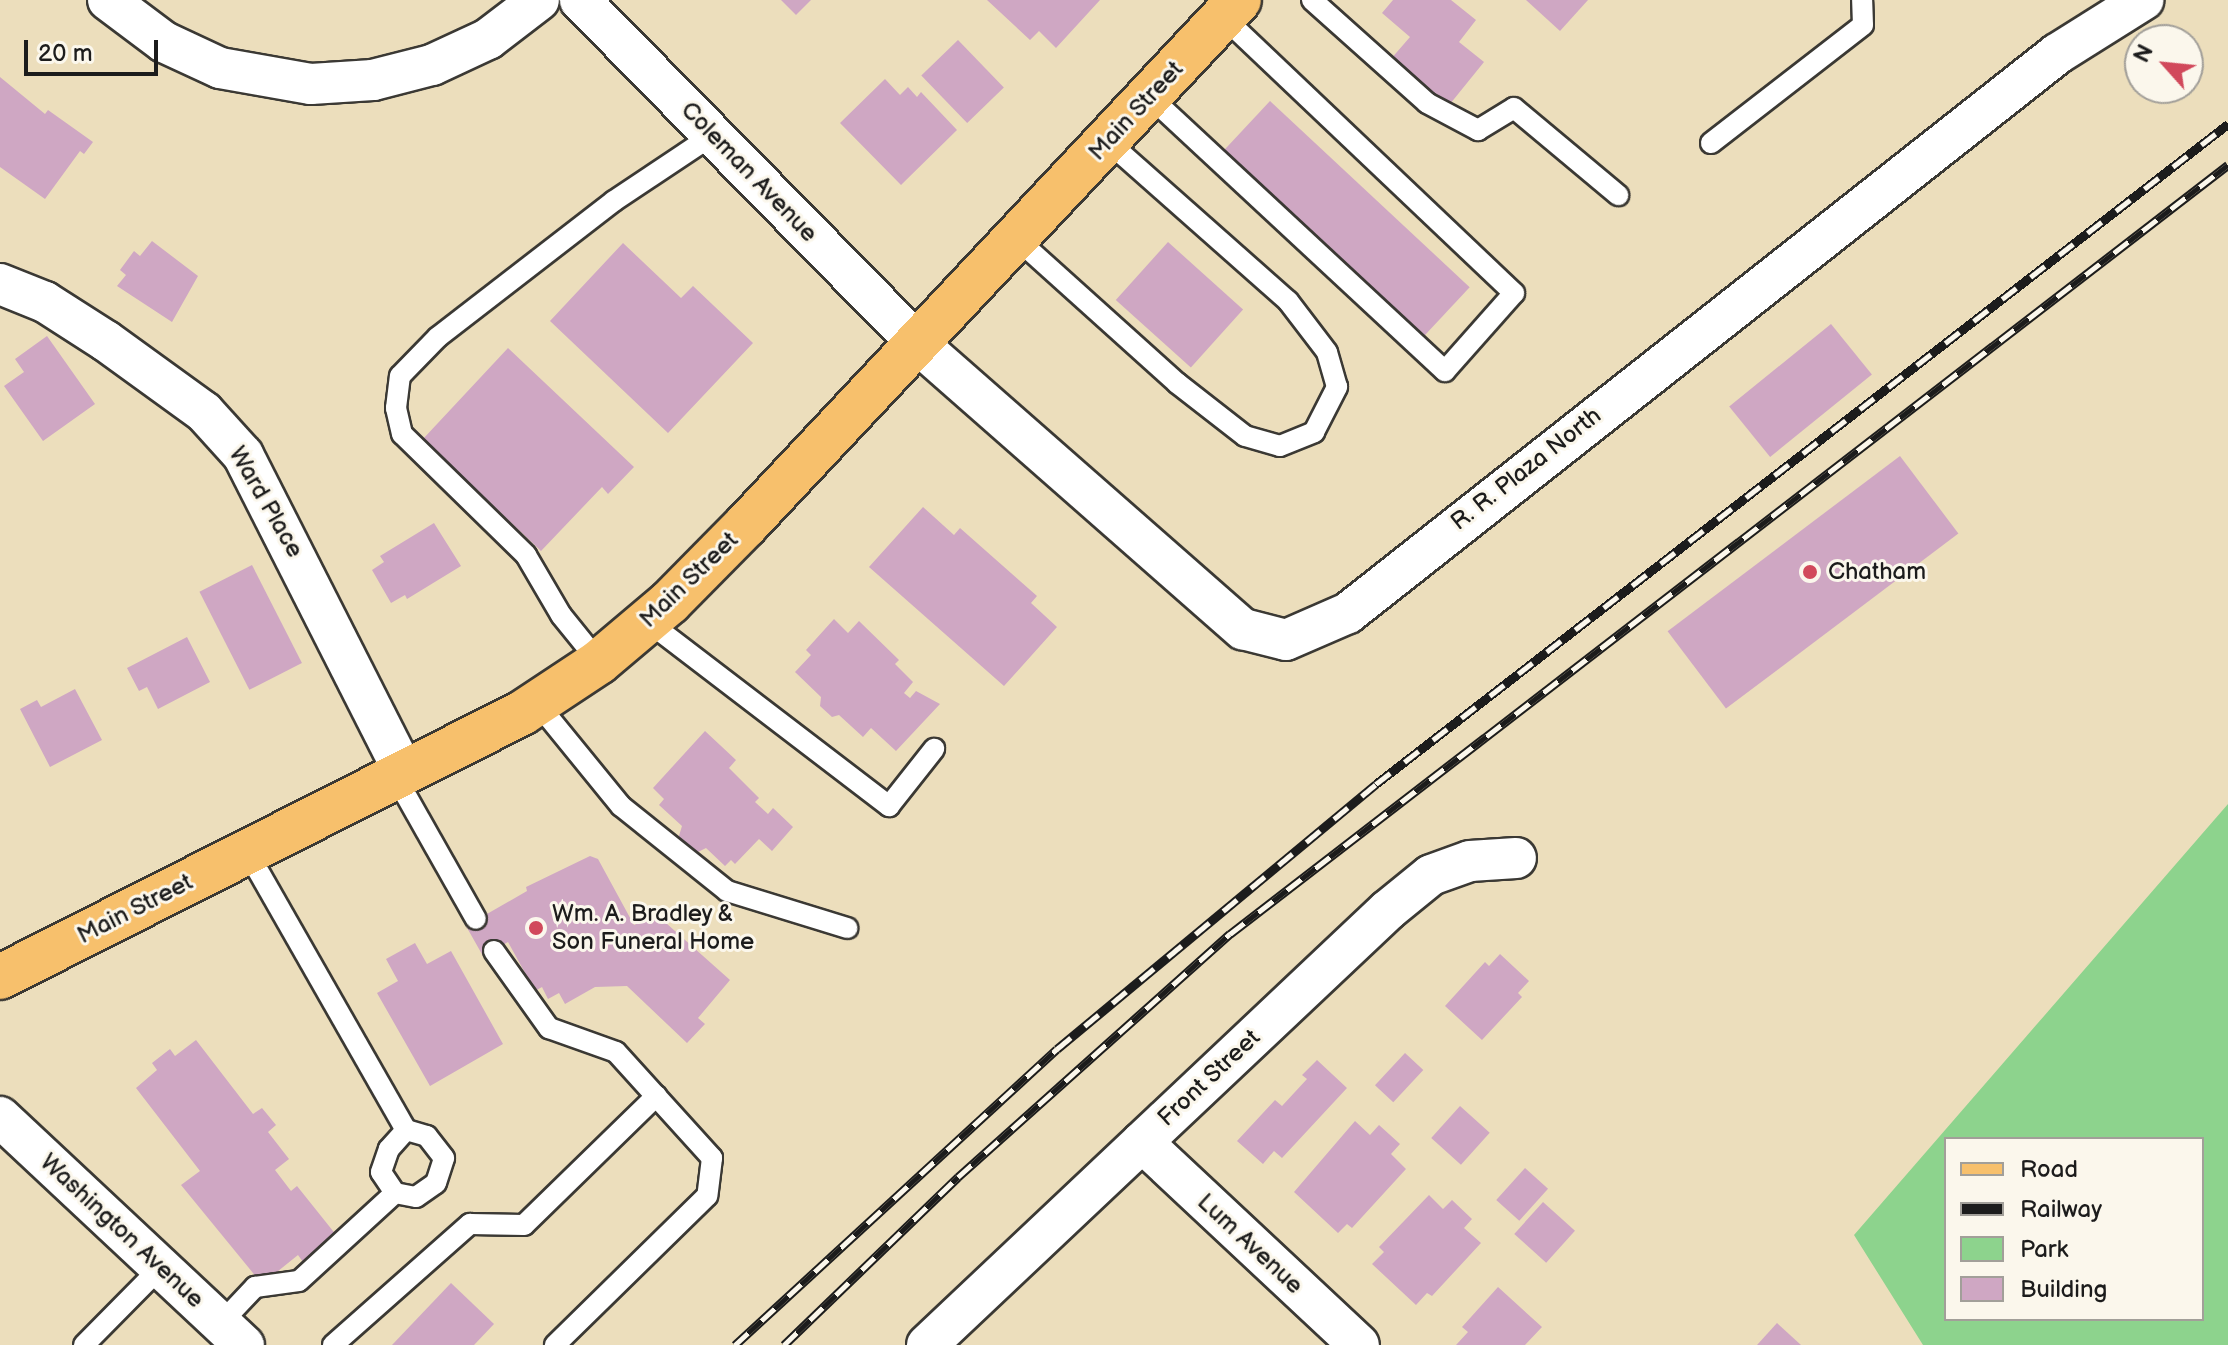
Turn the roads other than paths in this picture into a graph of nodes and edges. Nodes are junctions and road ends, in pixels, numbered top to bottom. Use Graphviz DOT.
graph roads {
  1 [pos="108,0"];
  2 [pos="539,0"];
  3 [pos="580,0"];
  4 [pos="1312,0"];
  5 [pos="1862,0"];
  6 [pos="2143,0"];
  7 [pos="1231,9"];
  8 [pos="1149,96"];
  9 [pos="713,135"];
  10 [pos="1107,141"];
  11 [pos="1711,143"];
  12 [pos="1618,195"];
  13 [pos="1016,238"];
  14 [pos="0,284"];
  15 [pos="917,343"];
  16 [pos="647,621"];
  17 [pos="599,662"];
  18 [pos="537,703"];
  19 [pos="934,749"];
  20 [pos="400,774"];
  21 [pos="247,851"];
  22 [pos="1516,858"];
  23 [pos="476,919"];
  24 [pos="847,928"];
  25 [pos="494,951"];
  26 [pos="0,977"];
  27 [pos="656,1096"];
  28 [pos="0,1117"];
  29 [pos="406,1130"];
  30 [pos="1142,1142"];
  31 [pos="395,1193"];
  32 [pos="161,1267"];
  33 [pos="232,1334"];
  34 [pos="84,1345"];
  35 [pos="333,1345"];
  36 [pos="555,1345"];
  37 [pos="927,1345"];
  38 [pos="1359,1345"];
  1 -- 2 [label="street"];
  3 -- 9 [label="street, Coleman Avenue"];
  4 -- 12 [label="lane"];
  5 -- 11 [label="lane"];
  6 -- 15 [label="street, R. R. Plaza North"];
  7 -- 8 [label="main road, Main Street"];
  7 -- 8 [label="lane"];
  8 -- 10 [label="main road, Main Street"];
  9 -- 15 [label="street, Coleman Avenue"];
  9 -- 17 [label="lane"];
  10 -- 13 [label="main road, Main Street"];
  10 -- 13 [label="lane"];
  13 -- 15 [label="main road, Main Street"];
  14 -- 20 [label="street, Ward Place"];
  15 -- 16 [label="main road, Main Street"];
  16 -- 17 [label="main road, Main Street"];
  16 -- 19 [label="lane"];
  17 -- 18 [label="main road, Main Street"];
  18 -- 20 [label="main road, Main Street"];
  18 -- 24 [label="lane"];
  20 -- 21 [label="main road, Main Street"];
  20 -- 23 [label="lane"];
  21 -- 26 [label="main road, Main Street"];
  21 -- 29 [label="lane"];
  22 -- 30 [label="street, Front Street"];
  25 -- 27 [label="lane"];
  27 -- 35 [label="lane"];
  27 -- 36 [label="lane"];
  28 -- 32 [label="street, Washington Avenue"];
  29 -- 31 [label="lane"];
  29 -- 31 [label="lane"];
  30 -- 37 [label="street, Front Street"];
  30 -- 38 [label="street, Lum Avenue"];
  31 -- 33 [label="lane"];
  32 -- 33 [label="street, Washington Avenue"];
  32 -- 34 [label="lane"];
}
